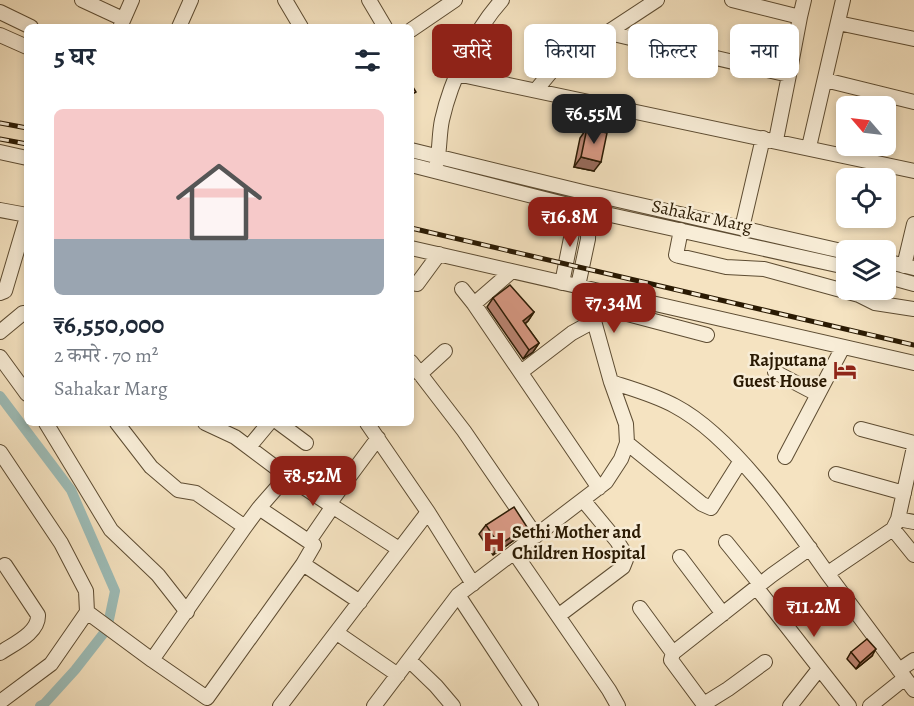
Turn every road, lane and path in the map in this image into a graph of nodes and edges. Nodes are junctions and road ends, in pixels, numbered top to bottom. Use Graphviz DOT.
graph roads {
  1 [pos="4,0"];
  2 [pos="82,0"];
  3 [pos="132,0"];
  4 [pos="191,0"];
  5 [pos="285,0"];
  6 [pos="369,0"];
  7 [pos="455,0"];
  8 [pos="502,0"];
  9 [pos="657,0"];
  10 [pos="732,0"];
  11 [pos="804,0"];
  12 [pos="843,0"];
  13 [pos="438,5"];
  14 [pos="0,8"];
  15 [pos="0,12"];
  16 [pos="800,17"];
  17 [pos="122,23"];
  18 [pos="838,23"];
  19 [pos="25,24"];
  20 [pos="179,24"];
  21 [pos="299,24"];
  22 [pos="383,24"];
  23 [pos="484,24"];
  24 [pos="799,24"];
  25 [pos="414,27"];
  26 [pos="616,28"];
  27 [pos="0,35"];
  28 [pos="616,35"];
  29 [pos="914,39"];
  30 [pos="24,46"];
  31 [pos="730,61"];
  32 [pos="456,78"];
  33 [pos="477,78"];
  34 [pos="546,78"];
  35 [pos="788,78"];
  36 [pos="825,80"];
  37 [pos="536,90"];
  38 [pos="914,102"];
  39 [pos="770,139"];
  40 [pos="809,147"];
  41 [pos="414,151"];
  42 [pos="0,152"];
  43 [pos="438,156"];
  44 [pos="24,157"];
  45 [pos="414,166"];
  46 [pos="435,170"];
  47 [pos="914,171"];
  48 [pos="589,193"];
  49 [pos="572,206"];
  50 [pos="0,210"];
  51 [pos="588,210"];
  52 [pos="24,215"];
  53 [pos="914,224"];
  54 [pos="24,226"];
  55 [pos="742,228"];
  56 [pos="681,230"];
  57 [pos="414,249"];
  58 [pos="836,250"];
  59 [pos="439,254"];
  60 [pos="836,265"];
  61 [pos="909,267"];
  62 [pos="512,271"];
  63 [pos="896,279"];
  64 [pos="562,283"];
  65 [pos="417,284"];
  66 [pos="914,284"];
  67 [pos="462,289"];
  68 [pos="0,293"];
  69 [pos="588,293"];
  70 [pos="474,304"];
  71 [pos="914,309"];
  72 [pos="24,315"];
  73 [pos="594,321"];
  74 [pos="0,332"];
  75 [pos="707,335"];
  76 [pos="843,347"];
  77 [pos="445,351"];
  78 [pos="0,357"];
  79 [pos="914,363"];
  80 [pos="415,368"];
  81 [pos="521,372"];
  82 [pos="775,372"];
  83 [pos="611,382"];
  84 [pos="24,390"];
  85 [pos="817,394"];
  86 [pos="48,426"];
  87 [pos="119,426"];
  88 [pos="212,426"];
  89 [pos="266,426"];
  90 [pos="283,426"];
  91 [pos="369,426"];
  92 [pos="861,429"];
  93 [pos="378,438"];
  94 [pos="306,442"];
  95 [pos="627,443"];
  96 [pos="249,447"];
  97 [pos="913,451"];
  98 [pos="0,452"];
  99 [pos="785,457"];
  100 [pos="740,462"];
  101 [pos="836,474"];
  102 [pos="288,476"];
  103 [pos="599,488"];
  104 [pos="904,494"];
  105 [pos="584,500"];
  106 [pos="331,505"];
  107 [pos="259,508"];
  108 [pos="428,512"];
  109 [pos="914,522"];
  110 [pos="895,524"];
  111 [pos="245,527"];
  112 [pos="536,536"];
  113 [pos="309,542"];
  114 [pos="726,542"];
  115 [pos="810,548"];
  116 [pos="399,549"];
  117 [pos="514,552"];
  118 [pos="914,555"];
  119 [pos="680,557"];
  120 [pos="2,564"];
  121 [pos="303,564"];
  122 [pos="828,573"];
  123 [pos="473,584"];
  124 [pos="758,586"];
  125 [pos="458,595"];
  126 [pos="360,602"];
  127 [pos="640,608"];
  128 [pos="187,612"];
  129 [pos="90,614"];
  130 [pos="723,614"];
  131 [pos="558,616"];
  132 [pos="337,633"];
  133 [pos="0,653"];
  134 [pos="673,653"];
  135 [pos="152,660"];
  136 [pos="409,660"];
  137 [pos="914,660"];
  138 [pos="765,662"];
  139 [pos="819,669"];
  140 [pos="902,674"];
  141 [pos="398,675"];
  142 [pos="914,690"];
  143 [pos="0,702"];
  144 [pos="203,702"];
  145 [pos="704,705"];
  146 [pos="280,706"];
  147 [pos="374,706"];
  148 [pos="453,706"];
  149 [pos="531,706"];
  150 [pos="618,706"];
  151 [pos="790,706"];
  152 [pos="849,706"];
  153 [pos="870,706"];
  1 -- 14 [label="street"];
  2 -- 17 [label="street"];
  3 -- 17 [label="street"];
  4 -- 20 [label="street"];
  5 -- 21 [label="street"];
  6 -- 22 [label="street"];
  7 -- 13 [label="street"];
  8 -- 23 [label="street"];
  9 -- 26 [label="street"];
  10 -- 16 [label="street"];
  11 -- 16 [label="street"];
  12 -- 18 [label="street"];
  13 -- 25 [label="street"];
  15 -- 19 [label="street"];
  16 -- 24 [label="street"];
  18 -- 29 [label="street"];
  18 -- 36 [label="street"];
  27 -- 30 [label="street"];
  28 -- 31 [label="street"];
  32 -- 43 [label="street"];
  33 -- 37 [label="street"];
  34 -- 37 [label="street"];
  35 -- 39 [label="street"];
  36 -- 38 [label="street"];
  36 -- 40 [label="street"];
  37 -- 39 [label="street"];
  39 -- 40 [label="street"];
  39 -- 55 [label="street"];
  40 -- 47 [label="street"];
  41 -- 43 [label="street, Sahakar Marg"];
  42 -- 44 [label="street"];
  43 -- 46 [label="street"];
  43 -- 48 [label="street, Sahakar Marg"];
  45 -- 46 [label="street, Sahakar Marg"];
  46 -- 49 [label="street, Sahakar Marg"];
  48 -- 51 [label="street"];
  48 -- 55 [label="street, Sahakar Marg"];
  49 -- 51 [label="street, Sahakar Marg"];
  49 -- 64 [label="street"];
  50 -- 52 [label="street"];
  51 -- 56 [label="street, Sahakar Marg"];
  51 -- 69 [label="street"];
  53 -- 61 [label="street"];
  54 -- 68 [label="street"];
  55 -- 58 [label="street, Sahakar Marg"];
  56 -- 60 [label="street, Sahakar Marg"];
  56 -- 71 [label="street"];
  57 -- 59 [label="street"];
  59 -- 62 [label="street"];
  59 -- 65 [label="street"];
  62 -- 64 [label="street"];
  62 -- 70 [label="street"];
  63 -- 66 [label="street"];
  64 -- 69 [label="street"];
  67 -- 70 [label="street"];
  69 -- 73 [label="street"];
  69 -- 75 [label="street"];
  69 -- 76 [label="street"];
  70 -- 81 [label="street"];
  72 -- 74 [label="street"];
  73 -- 81 [label="street"];
  73 -- 83 [label="street"];
  76 -- 79 [label="street"];
  76 -- 85 [label="street"];
  77 -- 80 [label="street"];
  78 -- 84 [label="street"];
  80 -- 112 [label="street"];
  81 -- 103 [label="street"];
  82 -- 85 [label="street"];
  83 -- 95 [label="street"];
  83 -- 100 [label="street"];
  85 -- 99 [label="street"];
  86 -- 128 [label="street"];
  87 -- 111 [label="street"];
  88 -- 96 [label="street"];
  89 -- 96 [label="street"];
  90 -- 94 [label="street"];
  91 -- 93 [label="street"];
  92 -- 97 [label="street"];
  93 -- 106 [label="street"];
  93 -- 108 [label="street"];
  95 -- 100 [label="street"];
  95 -- 103 [label="street"];
  96 -- 102 [label="street"];
  97 -- 104 [label="street"];
  98 -- 129 [label="street"];
  100 -- 115 [label="street"];
  101 -- 104 [label="street"];
  102 -- 106 [label="street"];
  102 -- 107 [label="street"];
  103 -- 105 [label="street"];
  104 -- 110 [label="street"];
  105 -- 112 [label="street"];
  105 -- 131 [label="street"];
  106 -- 113 [label="street"];
  106 -- 116 [label="street"];
  107 -- 111 [label="street"];
  107 -- 113 [label="street"];
  108 -- 116 [label="street"];
  108 -- 123 [label="street"];
  109 -- 110 [label="street"];
  110 -- 118 [label="street"];
  110 -- 122 [label="street"];
  111 -- 128 [label="street"];
  112 -- 117 [label="street"];
  113 -- 121 [label="street"];
  114 -- 124 [label="street"];
  115 -- 122 [label="street"];
  115 -- 124 [label="street"];
  116 -- 126 [label="street"];
  117 -- 123 [label="street"];
  117 -- 131 [label="street"];
  119 -- 130 [label="street"];
  120 -- 133 [label="street"];
  121 -- 126 [label="street"];
  121 -- 144 [label="street"];
  122 -- 140 [label="street"];
  123 -- 125 [label="street"];
  124 -- 130 [label="street"];
  124 -- 139 [label="street"];
  125 -- 136 [label="street"];
  125 -- 149 [label="street"];
  126 -- 132 [label="street"];
  127 -- 134 [label="street"];
  128 -- 135 [label="street"];
  129 -- 135 [label="street"];
  129 -- 143 [label="street"];
  130 -- 134 [label="street"];
  131 -- 150 [label="street"];
  132 -- 141 [label="street"];
  132 -- 146 [label="street"];
  134 -- 145 [label="street"];
  135 -- 144 [label="street"];
  136 -- 141 [label="street"];
  136 -- 148 [label="street"];
  137 -- 140 [label="street"];
  138 -- 145 [label="street"];
  139 -- 151 [label="street"];
  139 -- 152 [label="street"];
  140 -- 142 [label="street"];
  140 -- 153 [label="street"];
  141 -- 147 [label="street"];
}
